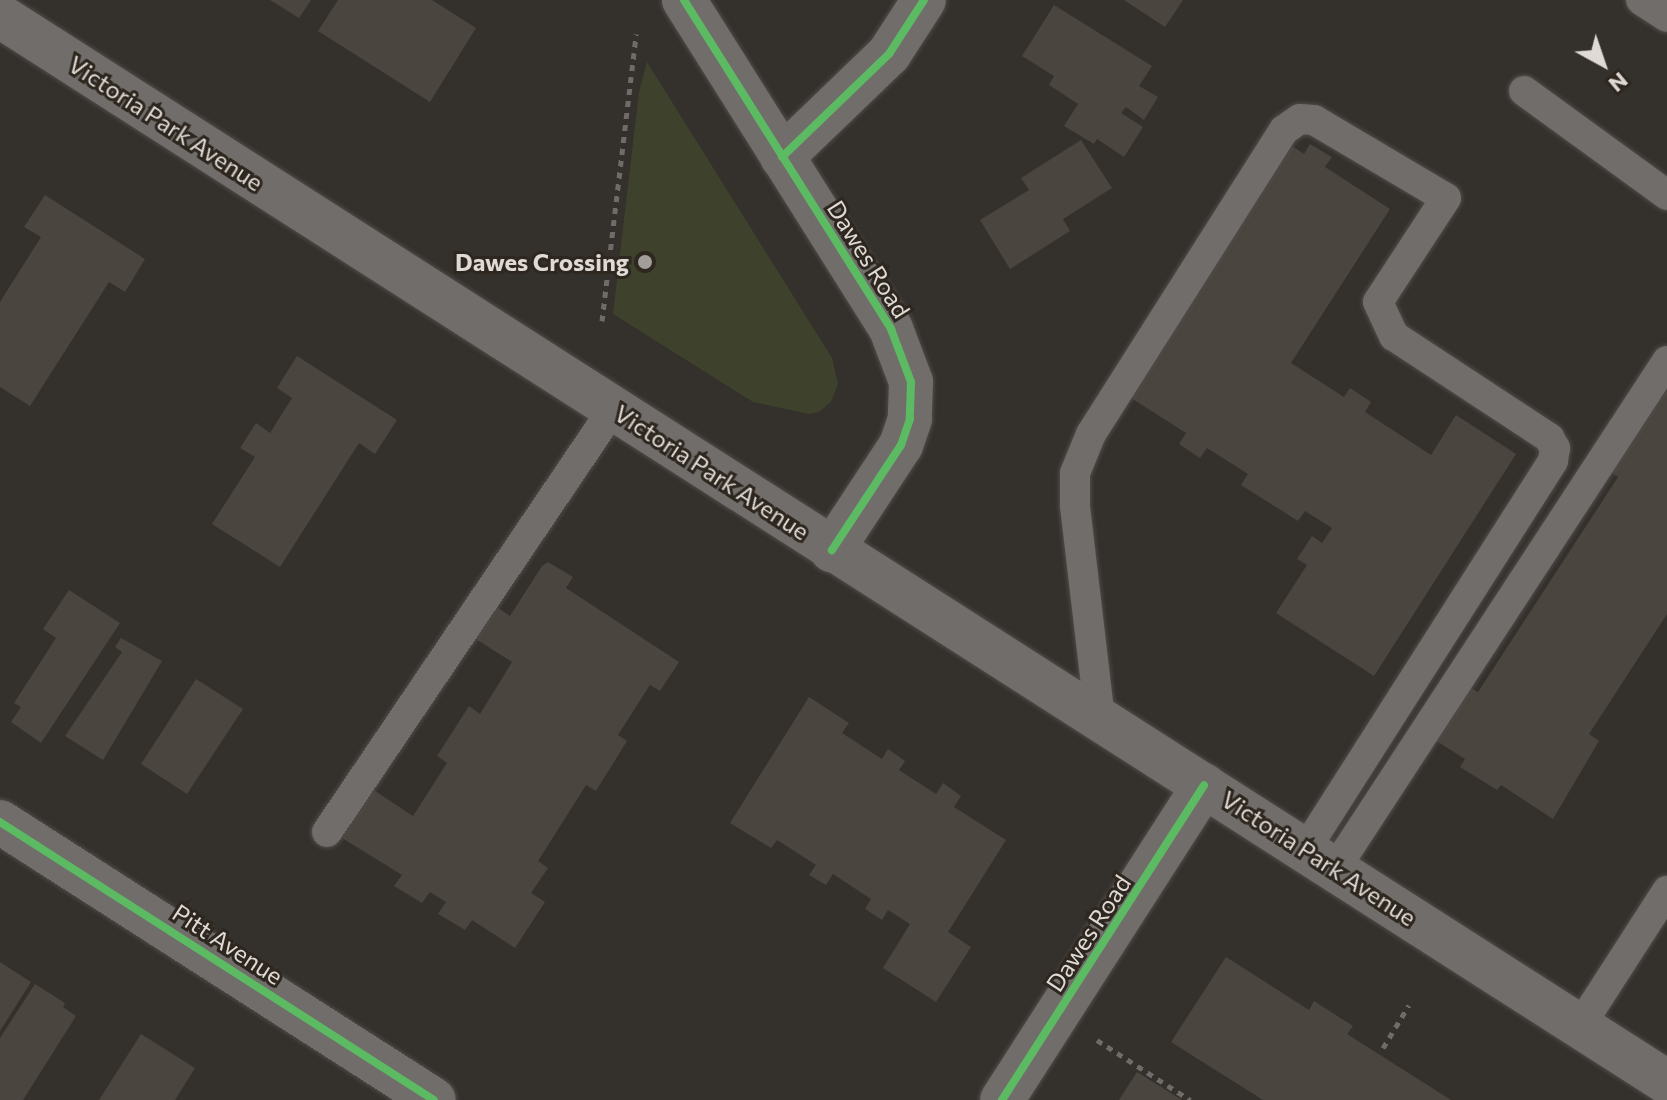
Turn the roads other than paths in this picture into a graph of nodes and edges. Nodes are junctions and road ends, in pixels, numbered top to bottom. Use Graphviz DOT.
graph roads {
  1 [pos="684,0"];
  2 [pos="924,0"];
  3 [pos="1641,0"];
  4 [pos="0,16"];
  5 [pos="1667,17"];
  6 [pos="1524,91"];
  7 [pos="782,157"];
  8 [pos="1667,195"];
  9 [pos="1667,361"];
  10 [pos="613,409"];
  11 [pos="832,550"];
  12 [pos="1100,719"];
  13 [pos="1204,785"];
  14 [pos="0,822"];
  15 [pos="327,832"];
  16 [pos="1320,859"];
  17 [pos="1666,893"];
  18 [pos="1580,1026"];
  19 [pos="1667,1082"];
  20 [pos="434,1100"];
  21 [pos="1002,1100"];
  1 -- 7 [label="main road, Dawes Road"];
  2 -- 7 [label="main road"];
  3 -- 5 [label="lane"];
  4 -- 10 [label="main road, Victoria Park Avenue"];
  6 -- 8 [label="lane"];
  7 -- 11 [label="main road, Dawes Road"];
  9 -- 16 [label="lane"];
  10 -- 11 [label="main road, Victoria Park Avenue"];
  10 -- 15 [label="lane"];
  11 -- 12 [label="main road, Victoria Park Avenue"];
  12 -- 13 [label="main road, Victoria Park Avenue"];
  12 -- 16 [label="lane"];
  13 -- 16 [label="main road, Victoria Park Avenue"];
  13 -- 21 [label="main road, Dawes Road"];
  14 -- 20 [label="main road, Pitt Avenue"];
  16 -- 18 [label="main road, Victoria Park Avenue"];
  17 -- 18 [label="lane"];
  18 -- 19 [label="main road, Victoria Park Avenue"];
}
